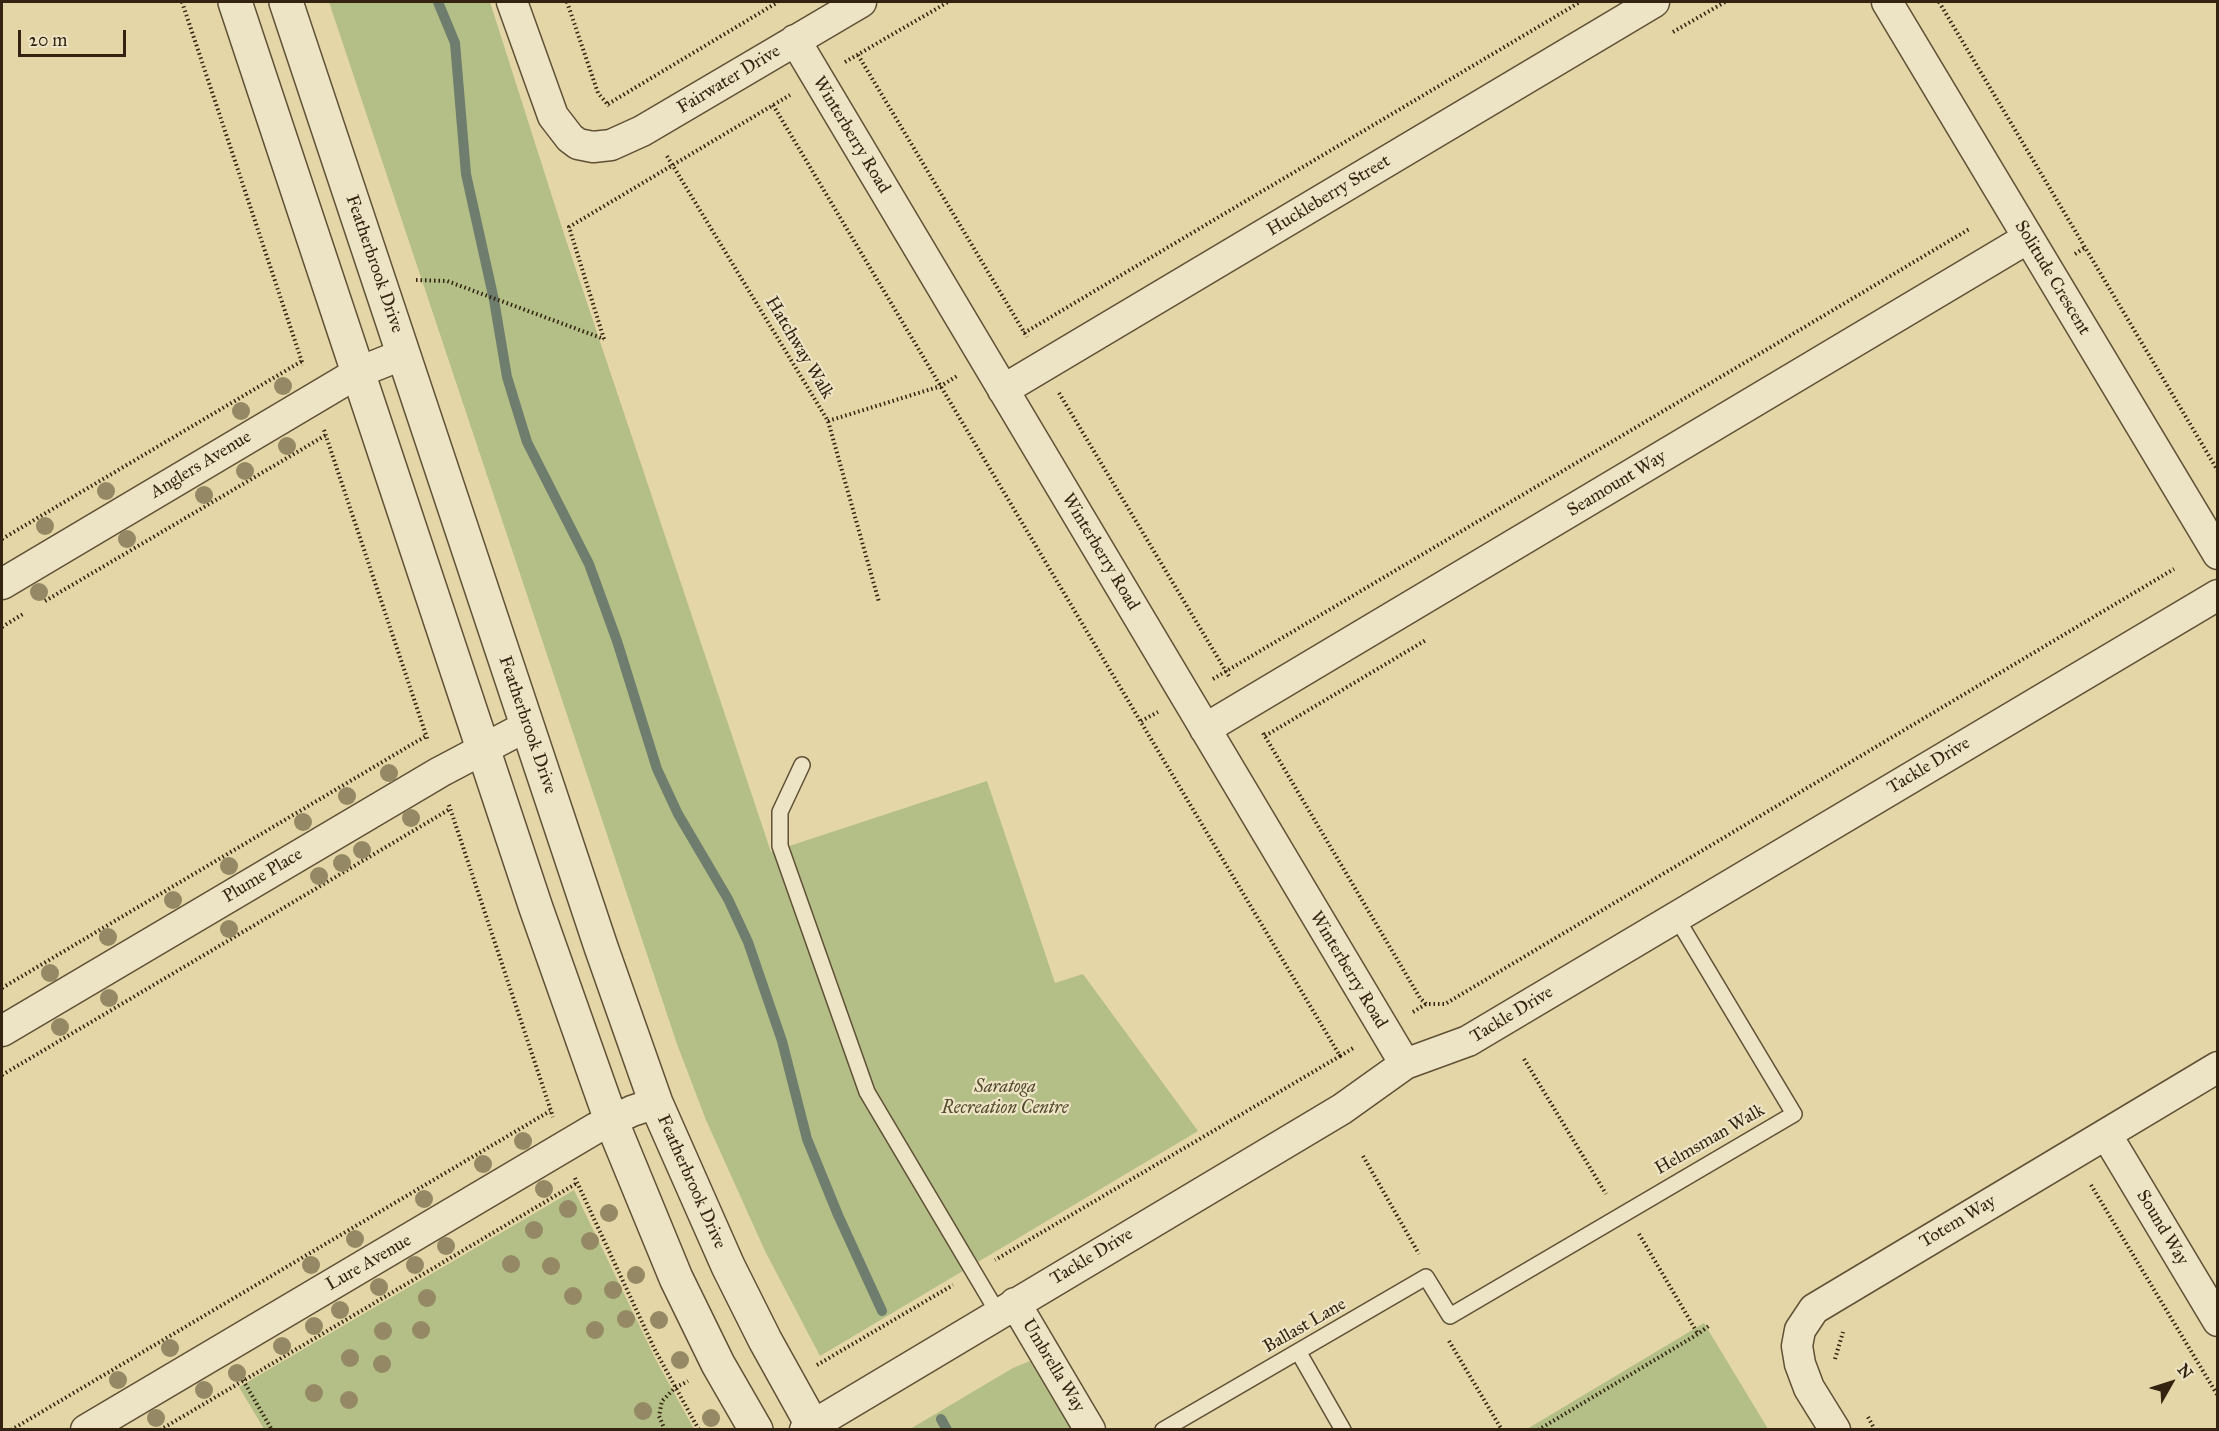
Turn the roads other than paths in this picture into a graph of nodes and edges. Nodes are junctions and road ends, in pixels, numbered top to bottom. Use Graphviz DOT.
graph roads {
  1 [pos="235,2"];
  2 [pos="286,2"];
  3 [pos="512,2"];
  4 [pos="861,2"];
  5 [pos="1654,2"];
  6 [pos="1887,2"];
  7 [pos="795,40"];
  8 [pos="2028,238"];
  9 [pos="404,354"];
  10 [pos="359,372"];
  11 [pos="1003,390"];
  12 [pos="2217,554"];
  13 [pos="2,584"];
  14 [pos="2217,595"];
  15 [pos="527,726"];
  16 [pos="1204,729"];
  17 [pos="482,748"];
  18 [pos="802,765"];
  19 [pos="1676,917"];
  20 [pos="2,1031"];
  21 [pos="1405,1064"];
  22 [pos="2217,1067"];
  23 [pos="656,1103"];
  24 [pos="611,1120"];
  25 [pos="2106,1134"];
  26 [pos="1426,1277"];
  27 [pos="1006,1308"];
  28 [pos="2217,1322"];
  29 [pos="1299,1353"];
  30 [pos="102,1425"];
  31 [pos="811,1428"];
  32 [pos="756,1430"];
  33 [pos="1090,1430"];
  34 [pos="1164,1430"];
  35 [pos="1343,1430"];
  36 [pos="1834,1430"];
  1 -- 10 [label="street"];
  2 -- 9 [label="street, Featherbrook Drive"];
  3 -- 7 [label="street, Fairwater Drive"];
  4 -- 7 [label="street, Fairwater Drive"];
  5 -- 11 [label="street, Huckleberry Street"];
  6 -- 8 [label="street, Solitude Crescent"];
  7 -- 11 [label="street, Winterberry Road"];
  8 -- 12 [label="street, Solitude Crescent"];
  8 -- 16 [label="street, Seamount Way"];
  9 -- 10 [label="street, Anglers Avenue"];
  9 -- 15 [label="street, Featherbrook Drive"];
  10 -- 13 [label="street, Anglers Avenue"];
  10 -- 17 [label="street"];
  11 -- 16 [label="street, Winterberry Road"];
  14 -- 19 [label="street, Tackle Drive"];
  15 -- 17 [label="street, Plume Place"];
  15 -- 23 [label="street, Featherbrook Drive"];
  16 -- 21 [label="street, Winterberry Road"];
  17 -- 20 [label="street, Plume Place"];
  17 -- 24 [label="street"];
  18 -- 27 [label="lane"];
  19 -- 21 [label="street, Tackle Drive"];
  19 -- 26 [label="lane, Helmsman Walk"];
  21 -- 27 [label="street, Tackle Drive"];
  22 -- 25 [label="street, Totem Way"];
  23 -- 24 [label="street, Lure Avenue"];
  23 -- 31 [label="street, Featherbrook Drive"];
  24 -- 30 [label="street, Lure Avenue"];
  24 -- 32 [label="street"];
  25 -- 28 [label="street, Sound Way"];
  25 -- 36 [label="street, Totem Way"];
  26 -- 29 [label="lane, Ballast Lane"];
  27 -- 31 [label="street, Tackle Drive"];
  27 -- 33 [label="street, Umbrella Way"];
  29 -- 34 [label="lane, Ballast Lane"];
  29 -- 35 [label="lane"];
}
